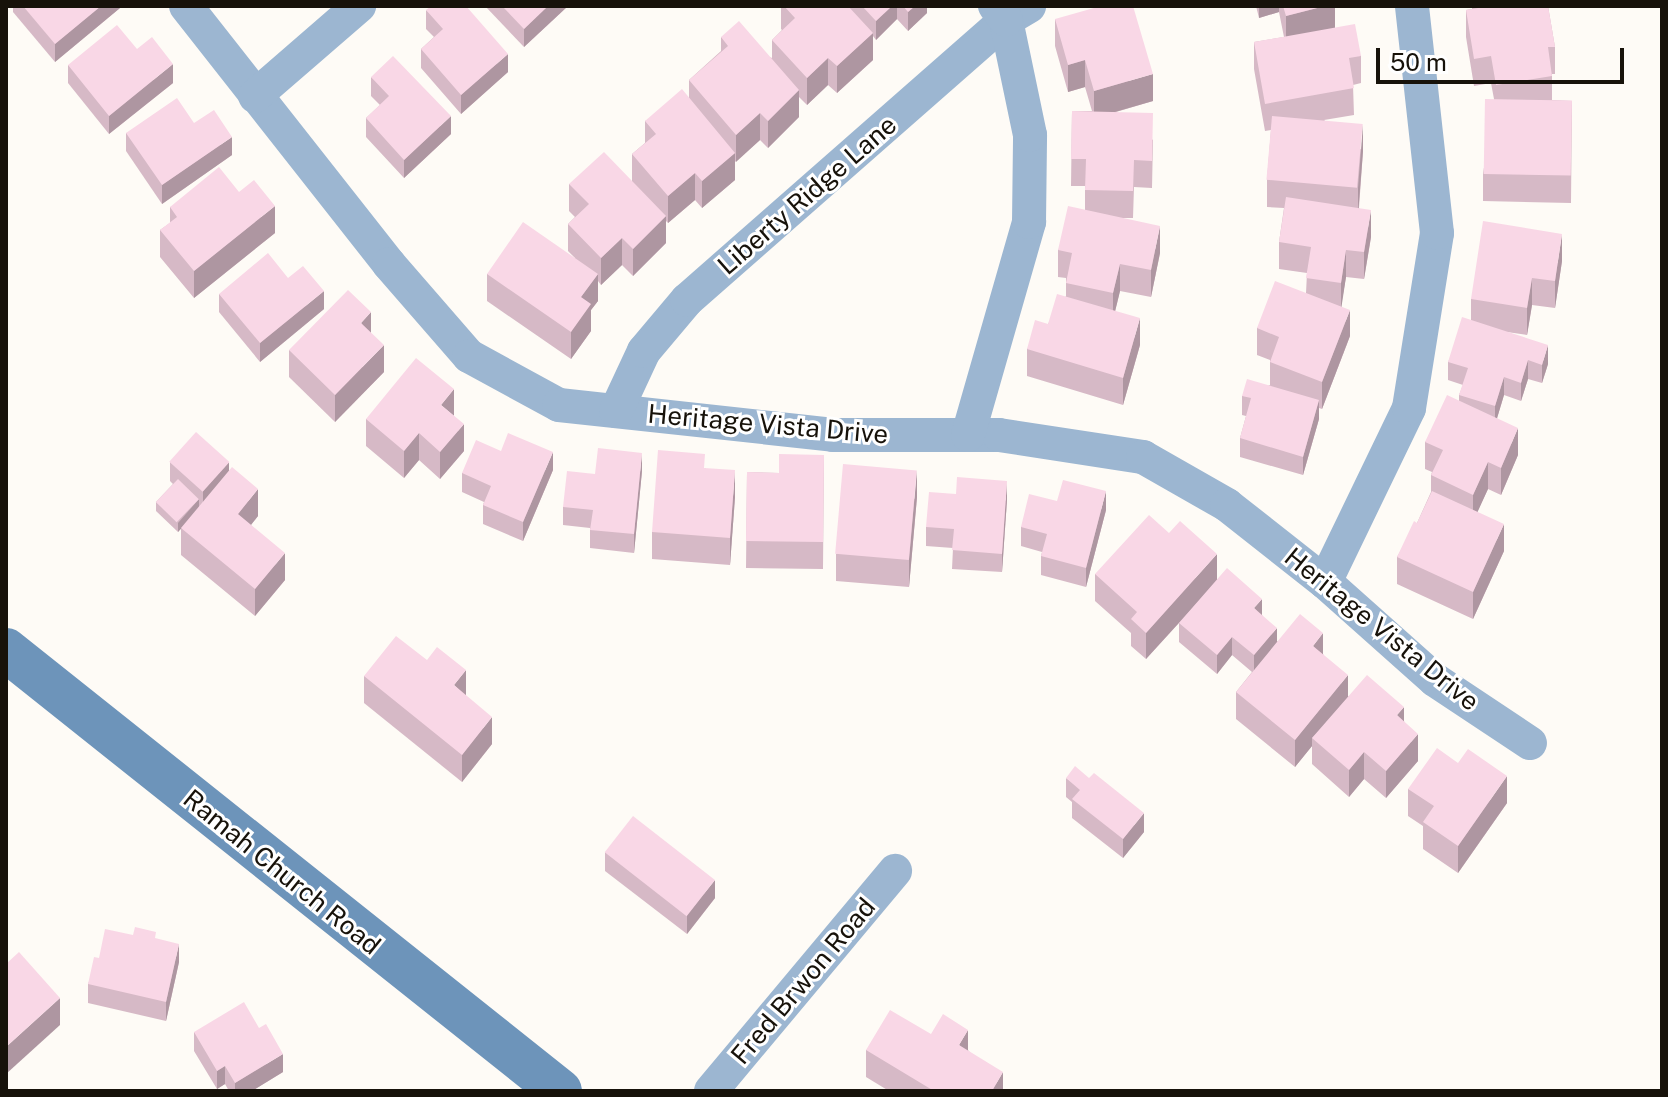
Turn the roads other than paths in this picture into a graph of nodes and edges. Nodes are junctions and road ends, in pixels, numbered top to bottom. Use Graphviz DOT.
graph roads {
  1 [pos="186,6"];
  2 [pos="359,6"];
  3 [pos="1412,6"];
  4 [pos="1010,11"];
  5 [pos="255,96"];
  6 [pos="616,411"];
  7 [pos="968,435"];
  8 [pos="1325,582"];
  9 [pos="6,650"];
  10 [pos="1530,743"];
  11 [pos="895,871"];
  12 [pos="560,1091"];
  13 [pos="711,1091"];
  1 -- 5 [label="street, Heritage Vista Drive"];
  2 -- 5 [label="street"];
  3 -- 8 [label="street"];
  4 -- 6 [label="street, Liberty Ridge Lane"];
  4 -- 7 [label="street"];
  5 -- 6 [label="street, Heritage Vista Drive"];
  6 -- 7 [label="street, Heritage Vista Drive"];
  7 -- 8 [label="street, Heritage Vista Drive"];
  8 -- 10 [label="street, Heritage Vista Drive"];
  9 -- 12 [label="main road, Ramah Church Road"];
  11 -- 13 [label="street, Fred Brwon Road"];
}
